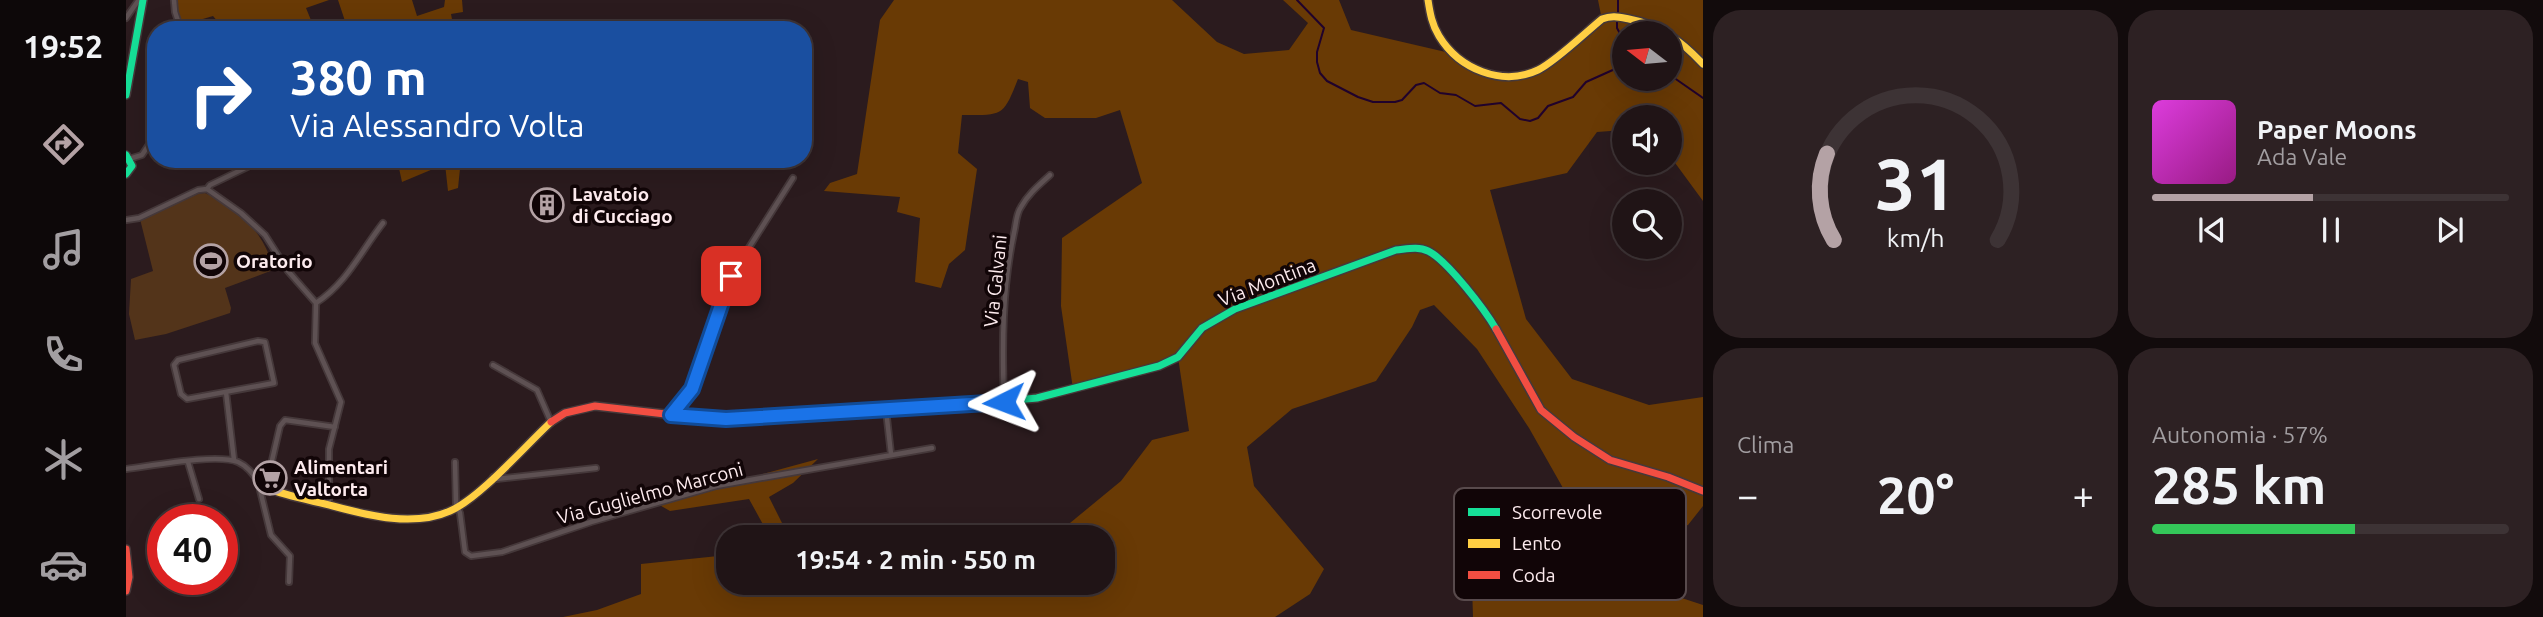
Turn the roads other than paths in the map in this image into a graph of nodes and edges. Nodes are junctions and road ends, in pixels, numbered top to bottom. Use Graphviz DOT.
graph roads {
  1 [pos="143,0"];
  2 [pos="174,0"];
  3 [pos="1428,0"];
  4 [pos="126,18"];
  5 [pos="178,21"];
  6 [pos="1703,64"];
  7 [pos="126,95"];
  8 [pos="147,148"];
  9 [pos="127,158"];
  10 [pos="245,168"];
  11 [pos="126,174"];
  12 [pos="1050,175"];
  13 [pos="793,178"];
  14 [pos="207,189"];
  15 [pos="128,219"];
  16 [pos="383,223"];
  17 [pos="316,303"];
  18 [pos="493,365"];
  19 [pos="226,392"];
  20 [pos="1004,402"];
  21 [pos="886,410"];
  22 [pos="671,415"];
  23 [pos="551,422"];
  24 [pos="335,427"];
  25 [pos="932,448"];
  26 [pos="891,454"];
  27 [pos="234,460"];
  28 [pos="188,462"];
  29 [pos="455,462"];
  30 [pos="596,468"];
  31 [pos="126,469"];
  32 [pos="256,477"];
  33 [pos="493,477"];
  34 [pos="261,485"];
  35 [pos="1703,491"];
  36 [pos="199,499"];
  37 [pos="329,505"];
  38 [pos="458,508"];
  39 [pos="127,553"];
  40 [pos="127,569"];
  41 [pos="289,582"];
  42 [pos="126,591"];
  1 -- 4 [label="street"];
  1 -- 7 [label="street"];
  2 -- 5 [label="street"];
  3 -- 6 [label="street"];
  8 -- 9 [label="street"];
  9 -- 11 [label="street"];
  10 -- 14 [label="street"];
  12 -- 20 [label="street, Via Galvani"];
  13 -- 22 [label="street"];
  14 -- 15 [label="street"];
  14 -- 17 [label="street"];
  16 -- 17 [label="street"];
  17 -- 24 [label="street"];
  18 -- 23 [label="street"];
  19 -- 19 [label="street"];
  19 -- 27 [label="street"];
  20 -- 21 [label="street, Via Montina"];
  20 -- 35 [label="street, Via Montina"];
  21 -- 22 [label="street, Via Montina"];
  21 -- 26 [label="street"];
  22 -- 23 [label="street, Via Montina"];
  23 -- 33 [label="street, Via Montina"];
  24 -- 32 [label="street"];
  24 -- 37 [label="street"];
  25 -- 26 [label="street, Via Guglielmo Marconi"];
  26 -- 38 [label="street, Via Guglielmo Marconi"];
  27 -- 28 [label="street"];
  27 -- 32 [label="street"];
  28 -- 31 [label="street"];
  28 -- 36 [label="street"];
  29 -- 38 [label="street"];
  30 -- 33 [label="street"];
  32 -- 34 [label="street"];
  33 -- 38 [label="street, Via Montina"];
  34 -- 37 [label="street"];
  34 -- 41 [label="street"];
  37 -- 38 [label="street"];
  39 -- 40 [label="street"];
  40 -- 42 [label="street"];
}
